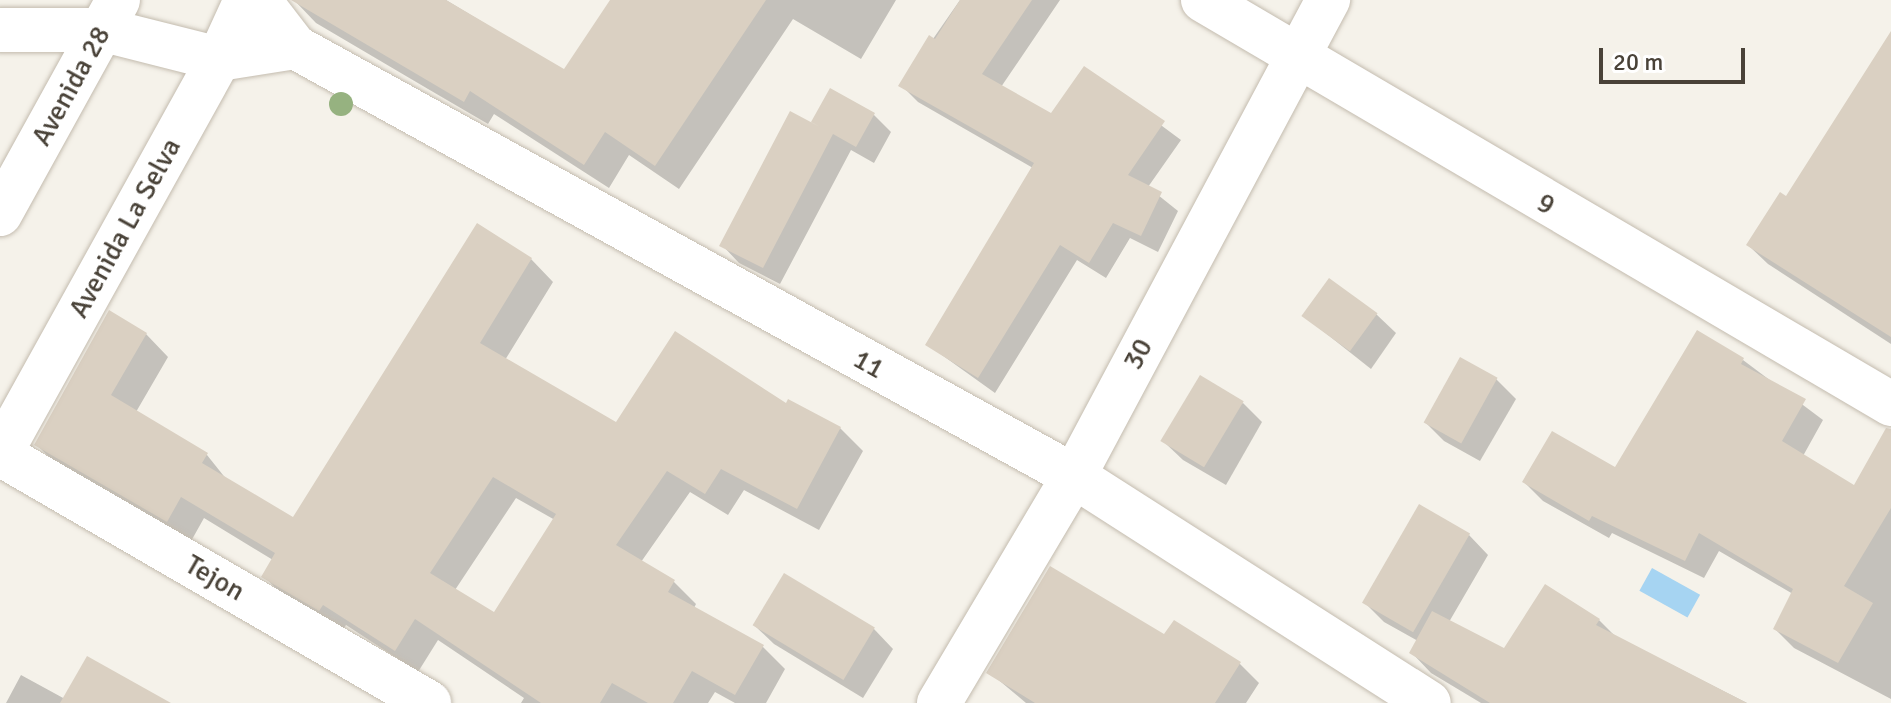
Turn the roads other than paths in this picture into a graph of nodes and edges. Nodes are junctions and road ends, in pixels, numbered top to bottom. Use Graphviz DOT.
graph roads {
  1 [pos="246,0"];
  2 [pos="259,0"];
  3 [pos="1203,0"];
  4 [pos="1328,0"];
  5 [pos="111,15"];
  6 [pos="0,30"];
  7 [pos="295,47"];
  8 [pos="1294,57"];
  9 [pos="219,59"];
  10 [pos="0,214"];
  11 [pos="1891,404"];
  12 [pos="0,454"];
  13 [pos="1074,476"];
  14 [pos="429,703"];
  15 [pos="939,703"];
  16 [pos="1429,703"];
  1 -- 9 [label="street, Avenida La Selva"];
  2 -- 7 [label="street"];
  3 -- 8 [label="street, 9"];
  4 -- 8 [label="street, 30"];
  5 -- 6 [label="street"];
  5 -- 9 [label="street"];
  5 -- 10 [label="street, Avenida 28"];
  7 -- 9 [label="street"];
  7 -- 13 [label="street, 11"];
  8 -- 11 [label="street, 9"];
  8 -- 13 [label="street, 30"];
  9 -- 12 [label="street, Avenida La Selva"];
  12 -- 14 [label="street, Tejon"];
  13 -- 15 [label="street, 30"];
  13 -- 16 [label="street, 11"];
}
